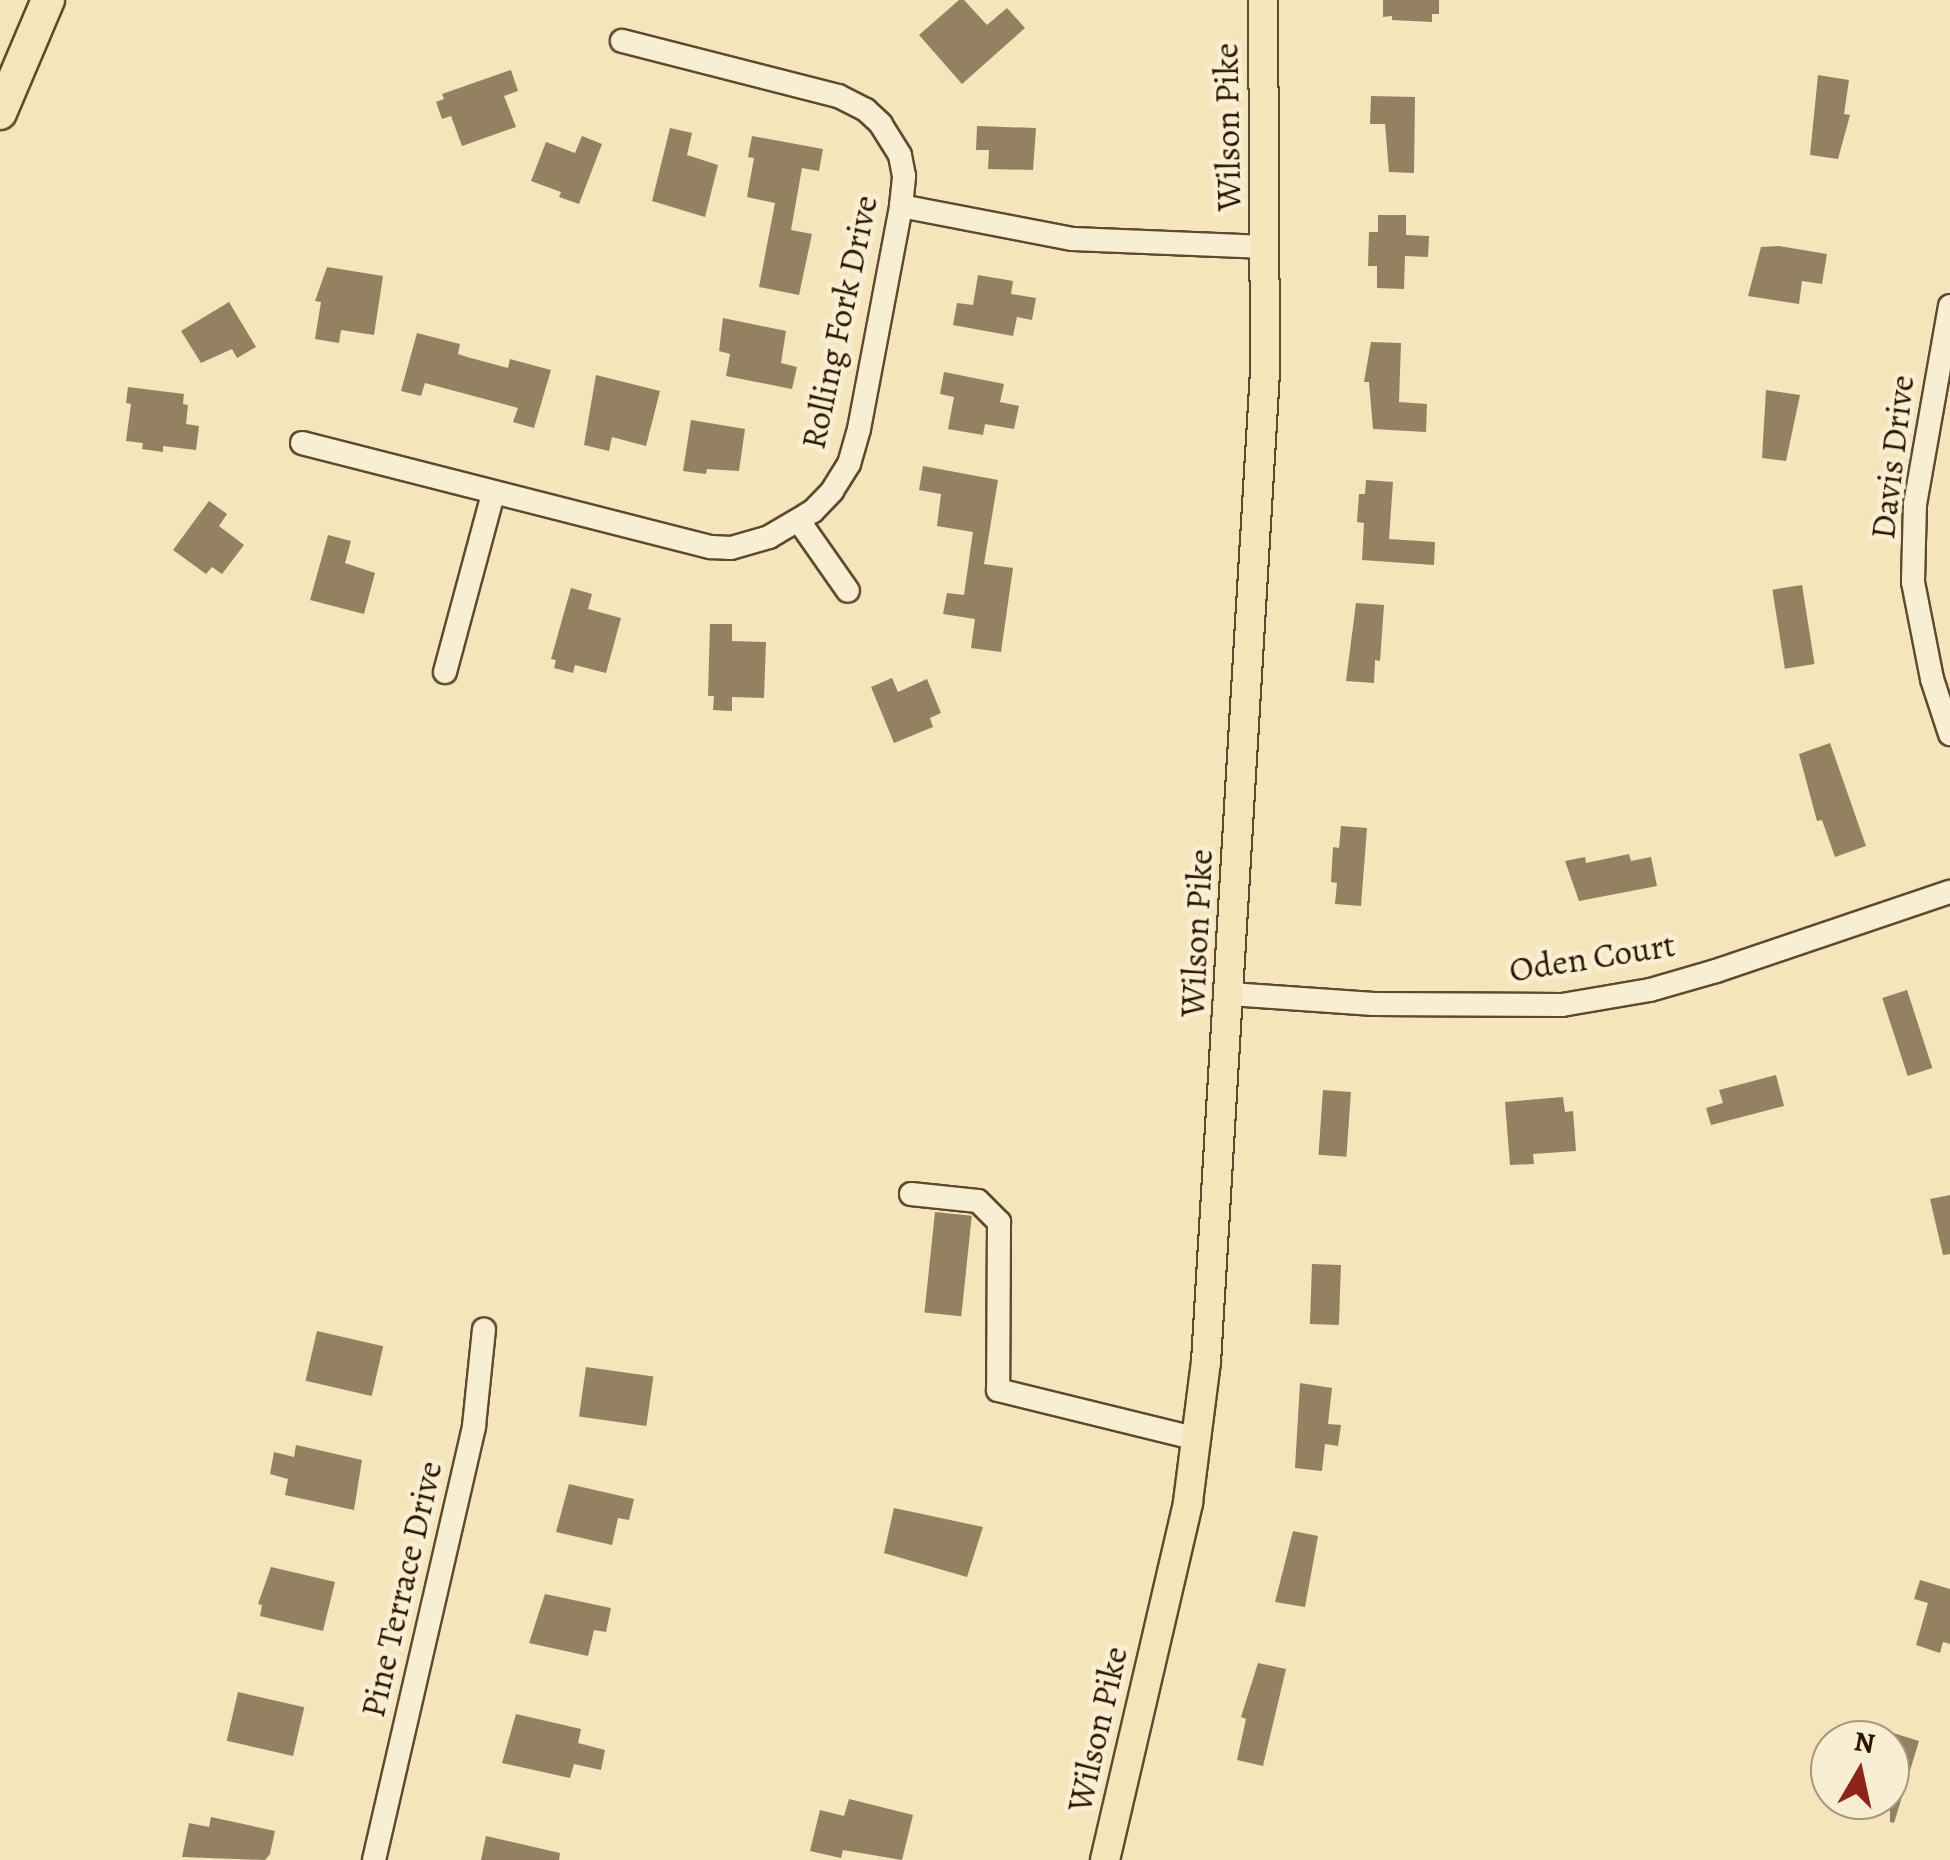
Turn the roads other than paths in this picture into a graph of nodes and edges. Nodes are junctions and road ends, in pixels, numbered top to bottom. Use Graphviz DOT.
graph roads {
  1 [pos="48,0"];
  2 [pos="1264,0"];
  3 [pos="622,41"];
  4 [pos="0,113"];
  5 [pos="900,206"];
  6 [pos="1266,247"];
  7 [pos="1950,306"];
  8 [pos="302,443"];
  9 [pos="493,494"];
  10 [pos="800,521"];
  11 [pos="848,591"];
  12 [pos="445,672"];
  13 [pos="1950,734"];
  14 [pos="1950,892"];
  15 [pos="1230,994"];
  16 [pos="910,1194"];
  17 [pos="484,1330"];
  18 [pos="1198,1439"];
  19 [pos="374,1860"];
  20 [pos="1105,1860"];
  1 -- 4 [label="highway"];
  2 -- 6 [label="main road, Wilson Pike"];
  3 -- 5 [label="street, Rolling Fork Drive"];
  5 -- 6 [label="street"];
  5 -- 10 [label="street, Rolling Fork Drive"];
  6 -- 15 [label="main road, Wilson Pike"];
  7 -- 13 [label="street, Davis Drive"];
  8 -- 9 [label="street, Rolling Fork Drive"];
  9 -- 10 [label="street, Rolling Fork Drive"];
  9 -- 12 [label="street"];
  10 -- 11 [label="street"];
  14 -- 15 [label="street, Oden Court"];
  15 -- 18 [label="main road, Wilson Pike"];
  16 -- 18 [label="street"];
  17 -- 19 [label="street, Pine Terrace Drive"];
  18 -- 20 [label="main road, Wilson Pike"];
}
